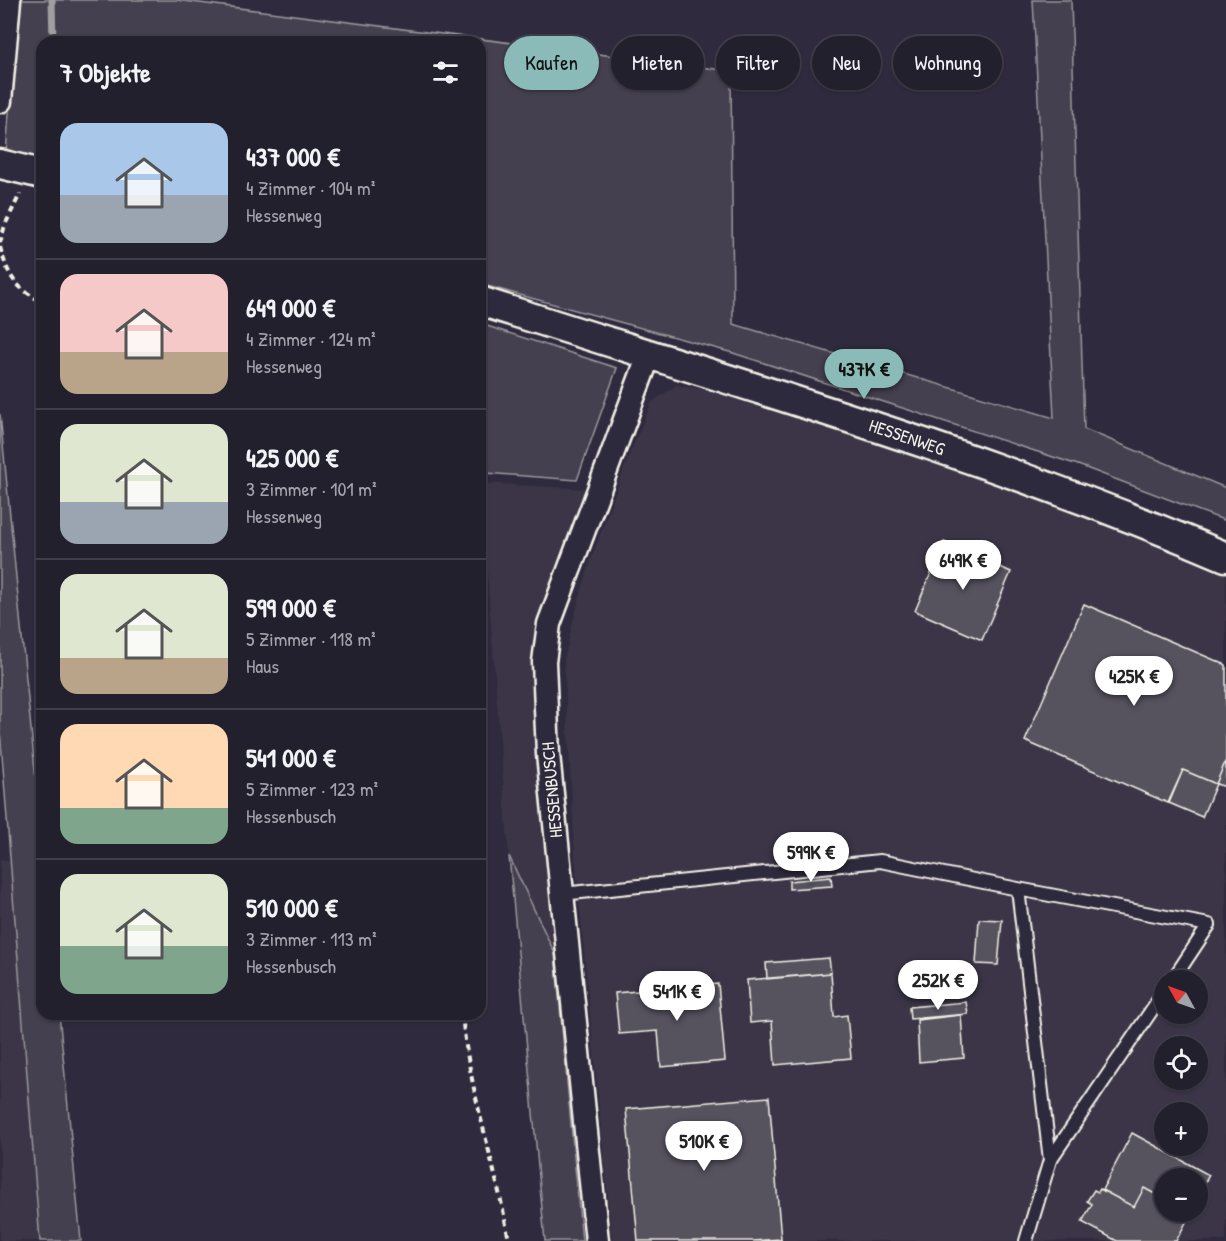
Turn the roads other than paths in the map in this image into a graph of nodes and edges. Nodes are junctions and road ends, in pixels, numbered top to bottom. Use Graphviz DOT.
graph roads {
  1 [pos="9,0"];
  2 [pos="0,101"];
  3 [pos="486,303"];
  4 [pos="649,355"];
  5 [pos="1226,557"];
  6 [pos="1018,889"];
  7 [pos="562,894"];
  8 [pos="1179,970"];
  9 [pos="1154,1007"];
  10 [pos="1050,1160"];
  11 [pos="597,1241"];
  12 [pos="1026,1241"];
  1 -- 2 [label="street"];
  3 -- 4 [label="street, HESSENWEG"];
  4 -- 5 [label="street, HESSENWEG"];
  4 -- 7 [label="street, HESSENBUSCH"];
  6 -- 7 [label="lane"];
  6 -- 8 [label="lane"];
  6 -- 10 [label="lane"];
  7 -- 11 [label="street, HESSENBUSCH"];
  9 -- 10 [label="lane"];
  10 -- 12 [label="lane"];
}
